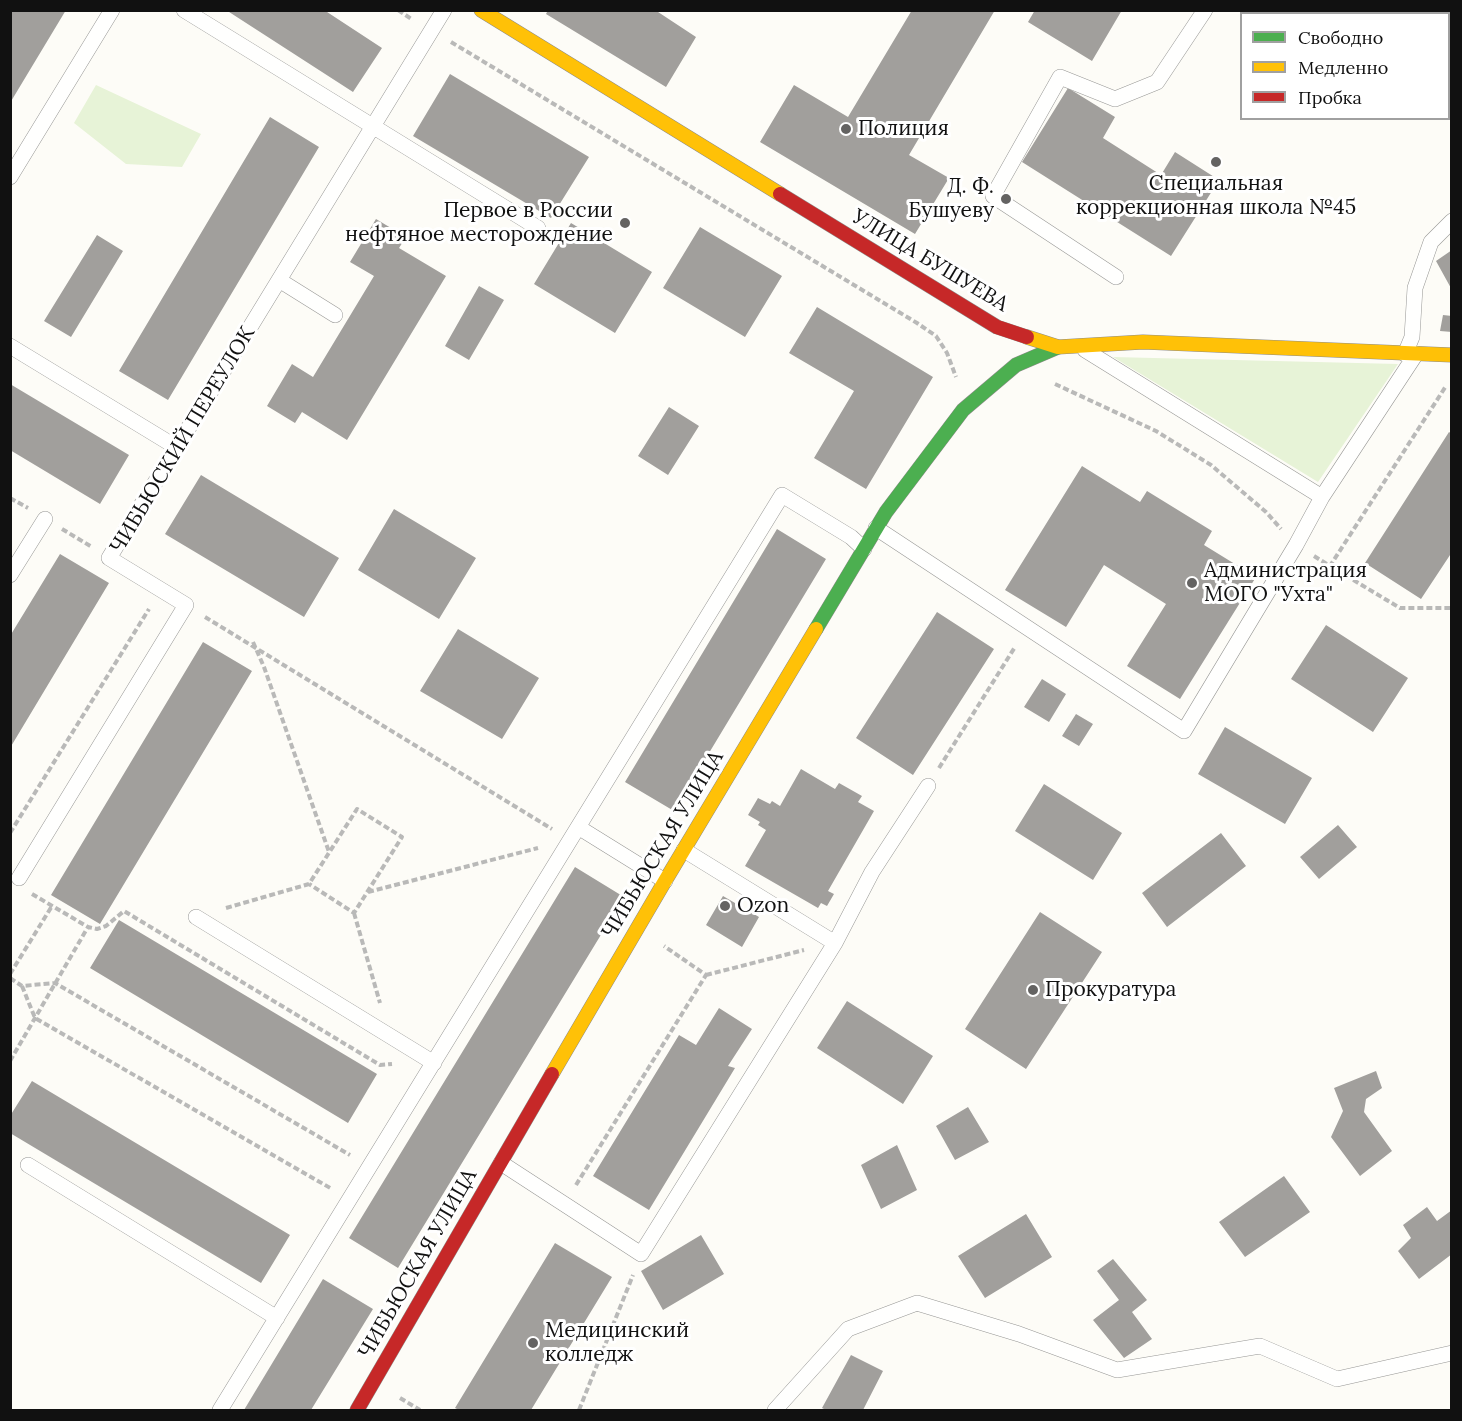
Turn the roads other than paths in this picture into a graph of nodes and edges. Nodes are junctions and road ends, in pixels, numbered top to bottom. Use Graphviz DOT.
graph roads {
  1 [pos="112,10"];
  2 [pos="184,10"];
  3 [pos="444,10"];
  4 [pos="481,10"];
  5 [pos="1205,10"];
  6 [pos="373,126"];
  7 [pos="10,177"];
  8 [pos="1452,222"];
  9 [pos="538,228"];
  10 [pos="1116,277"];
  11 [pos="279,280"];
  12 [pos="335,315"];
  13 [pos="10,346"];
  14 [pos="1077,346"];
  15 [pos="1058,347"];
  16 [pos="1411,354"];
  17 [pos="1452,355"];
  18 [pos="176,447"];
  19 [pos="1322,497"];
  20 [pos="45,519"];
  21 [pos="876,528"];
  22 [pos="864,549"];
  23 [pos="10,575"];
  24 [pos="928,786"];
  25 [pos="578,827"];
  26 [pos="684,850"];
  27 [pos="659,877"];
  28 [pos="23,884"];
  29 [pos="196,917"];
  30 [pos="835,943"];
  31 [pos="434,1063"];
  32 [pos="501,1163"];
  33 [pos="28,1166"];
  34 [pos="277,1318"];
  35 [pos="1452,1353"];
  36 [pos="220,1410"];
  37 [pos="357,1410"];
  38 [pos="775,1410"];
  1 -- 7 [label="lane"];
  2 -- 6 [label="lane"];
  3 -- 6 [label="lane, ЧИБЬЮСКИЙ ПЕРЕУЛОК"];
  4 -- 15 [label="street, УЛИЦА БУШУЕВА"];
  5 -- 10 [label="lane"];
  6 -- 9 [label="lane"];
  6 -- 11 [label="lane, ЧИБЬЮСКИЙ ПЕРЕУЛОК"];
  8 -- 16 [label="lane"];
  11 -- 12 [label="lane"];
  11 -- 18 [label="lane, ЧИБЬЮСКИЙ ПЕРЕУЛОК"];
  13 -- 18 [label="lane"];
  14 -- 15 [label="street, УЛИЦА БУШУЕВА"];
  14 -- 16 [label="street, УЛИЦА БУШУЕВА"];
  14 -- 19 [label="lane"];
  15 -- 21 [label="street, ЧИБЬЮСКАЯ УЛИЦА"];
  16 -- 17 [label="street, УЛИЦА БУШУЕВА"];
  16 -- 19 [label="lane"];
  18 -- 28 [label="lane, ЧИБЬЮСКИЙ ПЕРЕУЛОК"];
  19 -- 21 [label="lane"];
  20 -- 23 [label="lane"];
  21 -- 22 [label="street, ЧИБЬЮСКАЯ УЛИЦА"];
  22 -- 25 [label="lane"];
  22 -- 26 [label="street, ЧИБЬЮСКАЯ УЛИЦА"];
  24 -- 30 [label="lane"];
  25 -- 27 [label="lane"];
  25 -- 31 [label="lane"];
  26 -- 27 [label="street, ЧИБЬЮСКАЯ УЛИЦА"];
  26 -- 30 [label="lane"];
  27 -- 32 [label="street, ЧИБЬЮСКАЯ УЛИЦА"];
  29 -- 31 [label="lane"];
  30 -- 32 [label="lane"];
  31 -- 34 [label="lane"];
  32 -- 37 [label="street, ЧИБЬЮСКАЯ УЛИЦА"];
  33 -- 34 [label="lane"];
  34 -- 36 [label="lane"];
  35 -- 38 [label="lane"];
}
